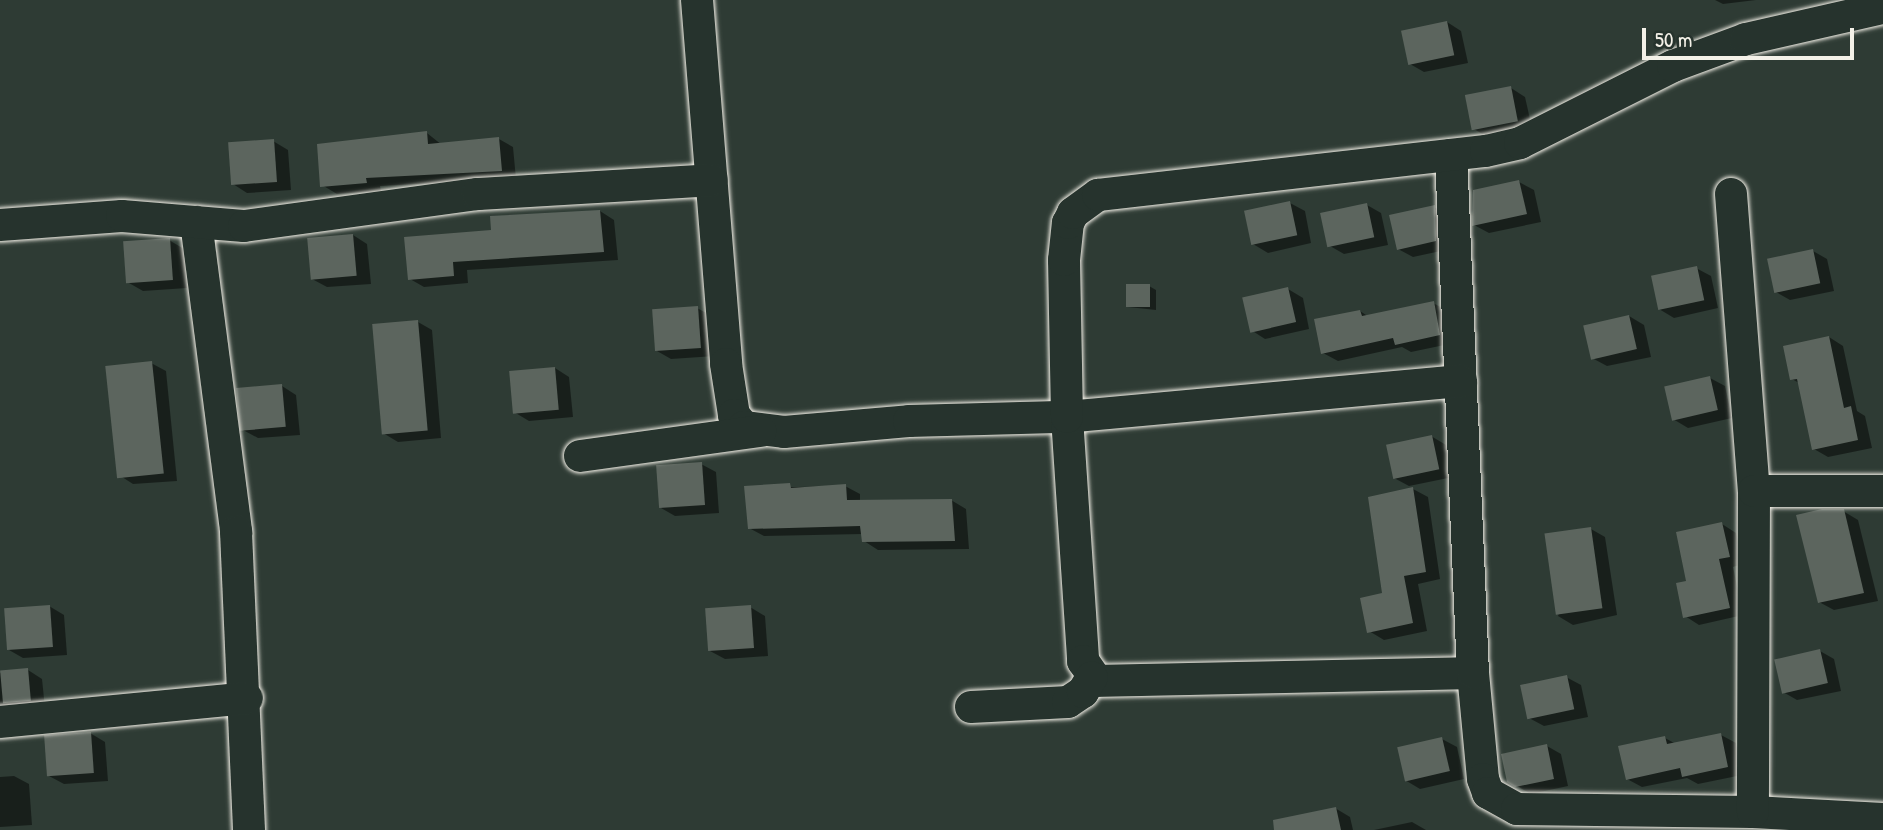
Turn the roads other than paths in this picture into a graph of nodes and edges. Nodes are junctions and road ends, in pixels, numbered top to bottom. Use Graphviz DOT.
graph roads {
  1 [pos="697,0"];
  2 [pos="1883,8"];
  3 [pos="1451,155"];
  4 [pos="712,180"];
  5 [pos="1731,194"];
  6 [pos="196,222"];
  7 [pos="0,225"];
  8 [pos="1461,381"];
  9 [pos="1067,417"];
  10 [pos="760,431"];
  11 [pos="580,456"];
  12 [pos="1754,491"];
  13 [pos="1883,491"];
  14 [pos="1473,673"];
  15 [pos="1092,677"];
  16 [pos="247,698"];
  17 [pos="971,707"];
  18 [pos="0,722"];
  19 [pos="1753,812"];
  20 [pos="1883,819"];
  21 [pos="1638,820"];
  22 [pos="249,830"];
  1 -- 4 [label="street"];
  2 -- 3 [label="street"];
  3 -- 8 [label="street"];
  3 -- 9 [label="street"];
  4 -- 6 [label="street"];
  4 -- 10 [label="street"];
  5 -- 12 [label="street"];
  6 -- 7 [label="street"];
  6 -- 16 [label="street"];
  8 -- 9 [label="street"];
  8 -- 14 [label="street"];
  9 -- 10 [label="street"];
  9 -- 15 [label="street"];
  10 -- 11 [label="street"];
  12 -- 13 [label="street"];
  12 -- 19 [label="street"];
  14 -- 15 [label="street"];
  14 -- 21 [label="street"];
  15 -- 17 [label="street"];
  16 -- 18 [label="street"];
  16 -- 22 [label="street"];
  19 -- 20 [label="street"];
  19 -- 21 [label="street"];
}
